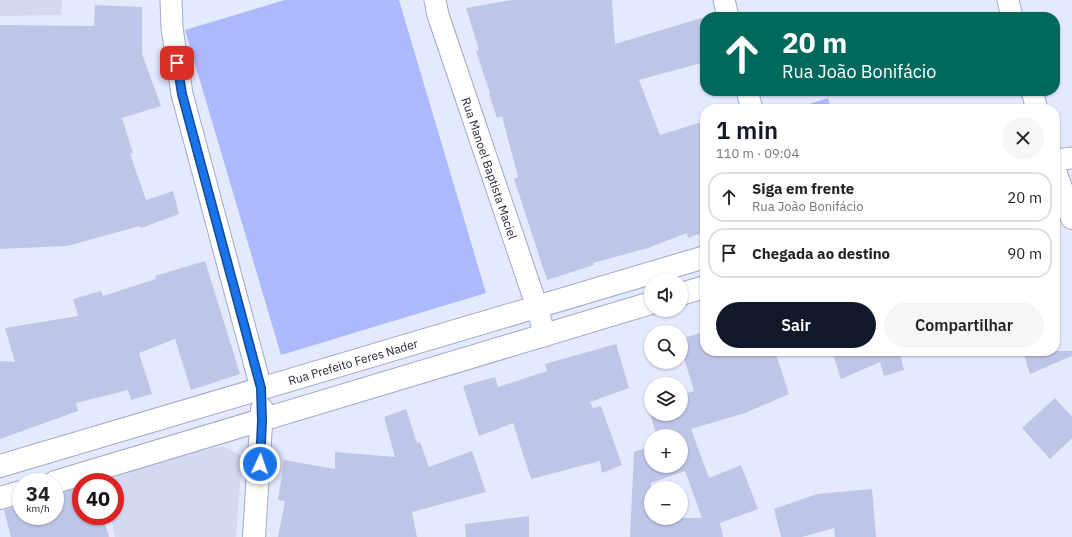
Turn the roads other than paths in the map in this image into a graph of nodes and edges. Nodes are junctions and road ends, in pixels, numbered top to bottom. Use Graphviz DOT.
graph roads {
  1 [pos="171,0"];
  2 [pos="435,0"];
  3 [pos="724,0"];
  4 [pos="1008,0"];
  5 [pos="727,12"];
  6 [pos="1011,12"];
  7 [pos="1072,158"];
  8 [pos="1060,159"];
  9 [pos="1060,177"];
  10 [pos="1072,218"];
  11 [pos="700,258"];
  12 [pos="700,288"];
  13 [pos="688,292"];
  14 [pos="644,305"];
  15 [pos="537,307"];
  16 [pos="545,336"];
  17 [pos="261,388"];
  18 [pos="262,421"];
  19 [pos="0,466"];
  20 [pos="64,479"];
  21 [pos="12,495"];
  22 [pos="0,498"];
  23 [pos="254,537"];
  1 -- 17 [label="street"];
  2 -- 15 [label="street, Rua Manoel Baptista Maciel"];
  3 -- 5 [label="street"];
  4 -- 6 [label="street"];
  7 -- 8 [label="street"];
  9 -- 10 [label="street"];
  11 -- 15 [label="street, Rua Prefeito Feres Nader"];
  12 -- 13 [label="street"];
  14 -- 16 [label="street"];
  15 -- 16 [label="street, Rua Manoel Baptista Maciel"];
  15 -- 17 [label="street, Rua Prefeito Feres Nader"];
  16 -- 18 [label="street"];
  17 -- 18 [label="street"];
  17 -- 19 [label="street, Rua Prefeito Feres Nader"];
  18 -- 20 [label="street"];
  18 -- 23 [label="street"];
  21 -- 22 [label="street"];
}
